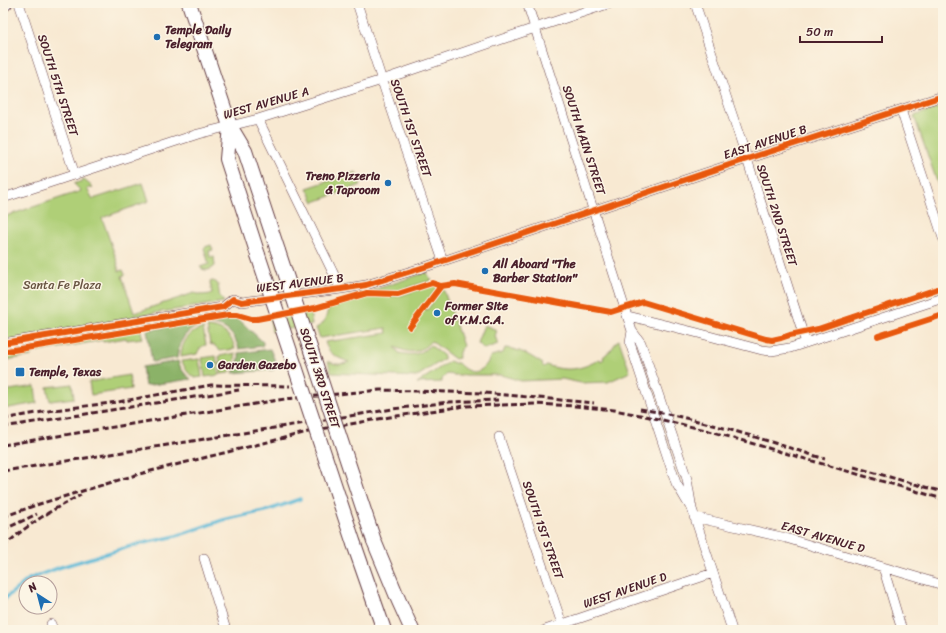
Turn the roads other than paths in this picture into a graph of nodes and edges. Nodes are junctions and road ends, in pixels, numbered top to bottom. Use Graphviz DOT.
graph roads {
  1 [pos="18,3"];
  2 [pos="189,3"];
  3 [pos="357,3"];
  4 [pos="527,3"];
  5 [pos="611,3"];
  6 [pos="695,3"];
  7 [pos="535,28"];
  8 [pos="382,80"];
  9 [pos="943,96"];
  10 [pos="901,110"];
  11 [pos="258,119"];
  12 [pos="230,126"];
  13 [pos="747,159"];
  14 [pos="75,174"];
  15 [pos="3,198"];
  16 [pos="594,210"];
  17 [pos="943,238"];
  18 [pos="442,261"];
  19 [pos="341,289"];
  20 [pos="943,298"];
  21 [pos="628,316"];
  22 [pos="806,342"];
  23 [pos="3,343"];
  24 [pos="499,437"];
  25 [pos="693,513"];
  26 [pos="204,558"];
  27 [pos="882,567"];
  28 [pos="713,574"];
  29 [pos="943,585"];
  30 [pos="563,627"];
  31 [pos="226,630"];
  32 [pos="384,630"];
  33 [pos="412,630"];
  34 [pos="545,630"];
  35 [pos="732,630"];
  36 [pos="902,630"];
  1 -- 14 [label="street, SOUTH 5TH STREET"];
  2 -- 12 [label="main road, SOUTH 3RD STREET"];
  3 -- 8 [label="street, SOUTH 1ST STREET"];
  4 -- 7 [label="street, SOUTH MAIN STREET"];
  5 -- 7 [label="street, WEST AVENUE A"];
  6 -- 13 [label="street, SOUTH 2ND STREET"];
  7 -- 8 [label="street, WEST AVENUE A"];
  7 -- 16 [label="street, SOUTH MAIN STREET"];
  8 -- 11 [label="street, WEST AVENUE A"];
  8 -- 18 [label="street, SOUTH 1ST STREET"];
  9 -- 10 [label="street, EAST AVENUE B"];
  10 -- 13 [label="street, EAST AVENUE B"];
  10 -- 17 [label="street"];
  11 -- 12 [label="street, WEST AVENUE A"];
  11 -- 19 [label="street"];
  12 -- 14 [label="street, WEST AVENUE A"];
  12 -- 32 [label="main road, SOUTH 3RD STREET, bridge"];
  12 -- 33 [label="main road, SOUTH 3RD STREET, bridge"];
  13 -- 16 [label="street, EAST AVENUE B"];
  13 -- 22 [label="street, SOUTH 2ND STREET"];
  14 -- 15 [label="street, WEST AVENUE A"];
  16 -- 18 [label="street, WEST AVENUE B"];
  16 -- 21 [label="street, SOUTH MAIN STREET"];
  18 -- 19 [label="street, WEST AVENUE B"];
  19 -- 23 [label="street, WEST AVENUE B"];
  20 -- 22 [label="street"];
  21 -- 22 [label="street"];
  21 -- 25 [label="street, SOUTH MAIN STREET"];
  24 -- 30 [label="street, SOUTH 1ST STREET"];
  25 -- 27 [label="street, EAST AVENUE D"];
  25 -- 28 [label="street, SOUTH MAIN STREET"];
  26 -- 31 [label="street"];
  27 -- 29 [label="street, EAST AVENUE D"];
  27 -- 36 [label="street"];
  28 -- 30 [label="street, WEST AVENUE D"];
  28 -- 35 [label="street, SOUTH MAIN STREET"];
  30 -- 34 [label="street, WEST AVENUE D"];
}
